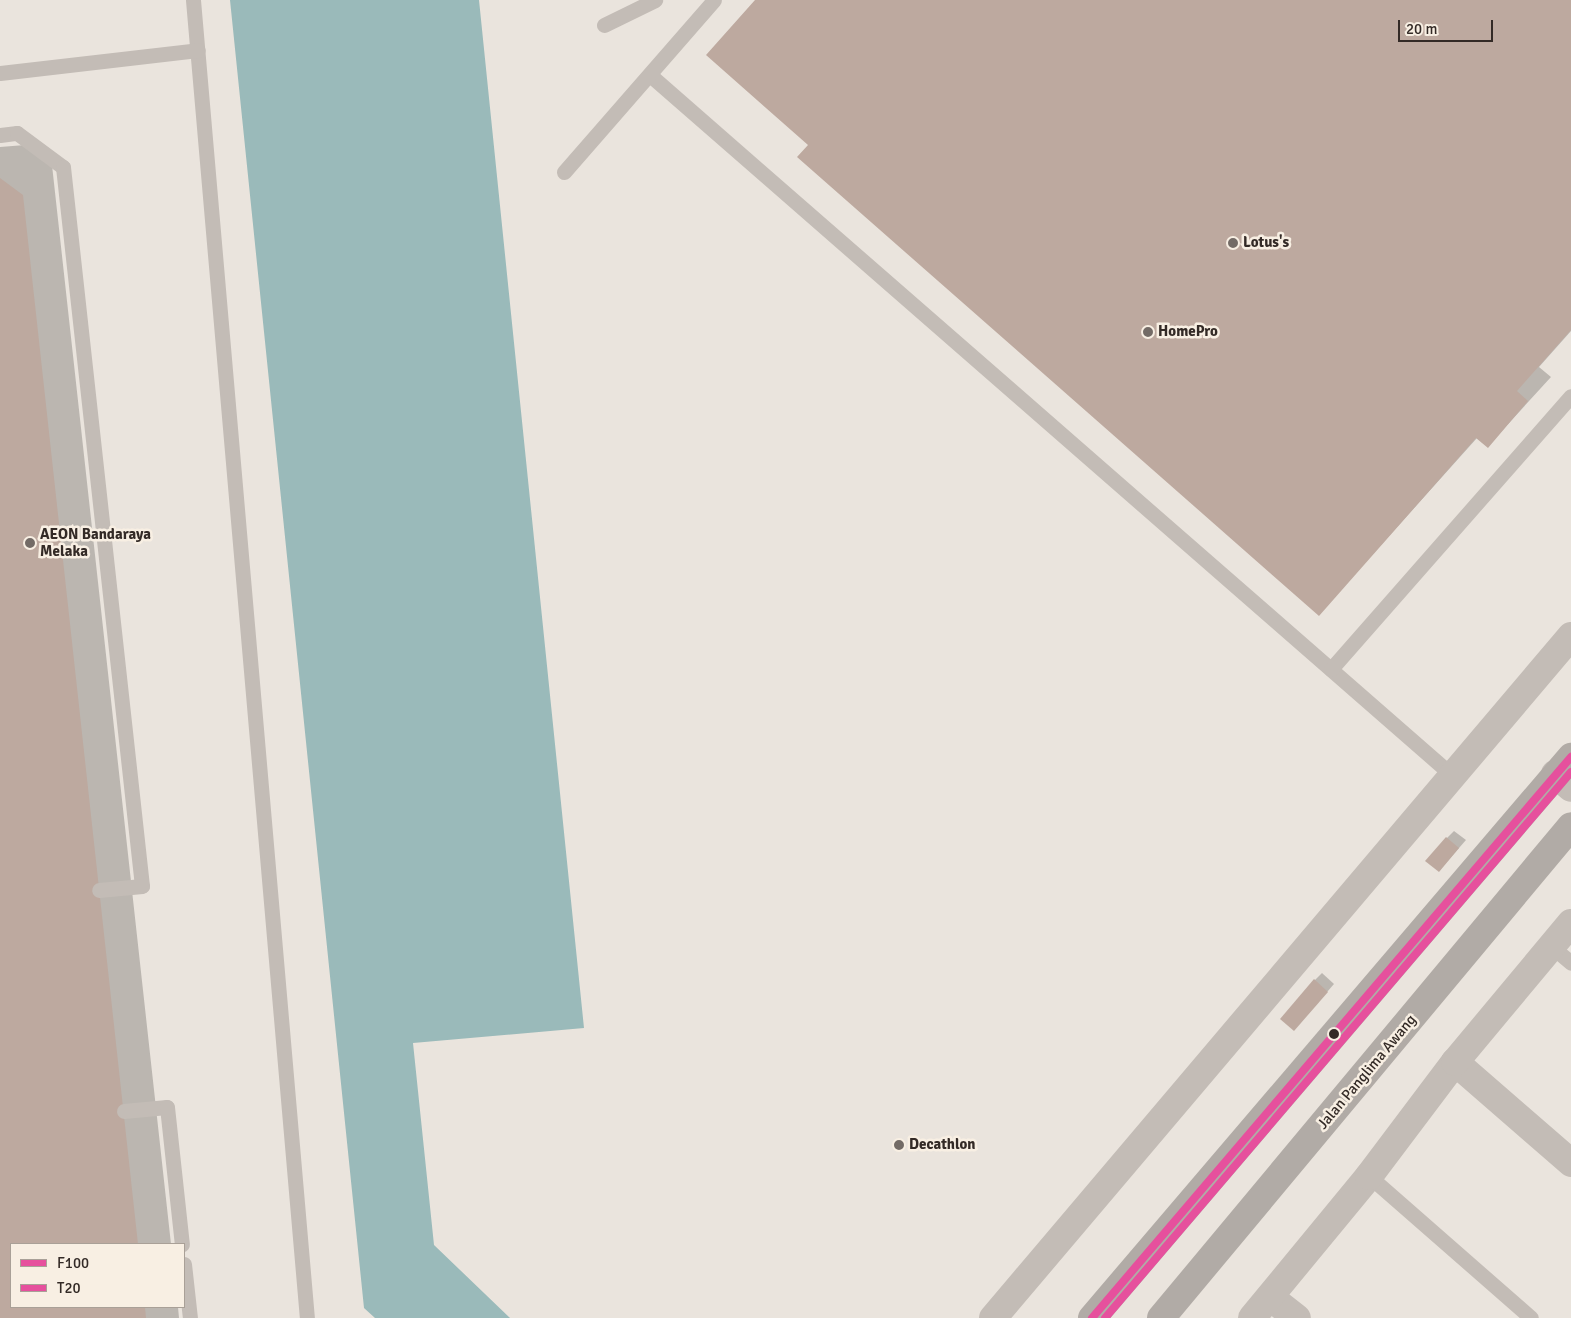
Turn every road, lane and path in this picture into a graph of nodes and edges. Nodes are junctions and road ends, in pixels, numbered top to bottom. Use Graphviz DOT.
graph roads {
  1 [pos="193,0"];
  2 [pos="655,0"];
  3 [pos="714,0"];
  4 [pos="604,25"];
  5 [pos="198,50"];
  6 [pos="0,73"];
  7 [pos="650,75"];
  8 [pos="0,135"];
  9 [pos="564,172"];
  10 [pos="1571,396"];
  11 [pos="1571,636"];
  12 [pos="1331,669"];
  13 [pos="1566,773"];
  14 [pos="1453,776"];
  15 [pos="1571,826"];
  16 [pos="99,890"];
  17 [pos="1571,923"];
  18 [pos="1561,955"];
  19 [pos="1455,1062"];
  20 [pos="124,1111"];
  21 [pos="1571,1163"];
  22 [pos="1369,1176"];
  23 [pos="182,1243"];
  24 [pos="185,1273"];
  25 [pos="1270,1297"];
  26 [pos="190,1318"];
  27 [pos="307,1318"];
  28 [pos="993,1318"];
  29 [pos="1092,1318"];
  30 [pos="1161,1318"];
  31 [pos="1252,1318"];
  32 [pos="1297,1318"];
  33 [pos="1532,1318"];
  1 -- 5 [label="lane"];
  2 -- 4 [label="lane"];
  3 -- 7 [label="lane"];
  5 -- 6 [label="lane"];
  5 -- 27 [label="lane"];
  7 -- 9 [label="lane"];
  7 -- 12 [label="lane"];
  8 -- 16 [label="lane"];
  10 -- 12 [label="lane"];
  11 -- 14 [label="street"];
  12 -- 14 [label="lane"];
  13 -- 29 [label="main road"];
  14 -- 28 [label="street"];
  15 -- 30 [label="main road, Jalan Panglima Awang"];
  17 -- 18 [label="street"];
  18 -- 19 [label="street"];
  19 -- 21 [label="street"];
  19 -- 22 [label="street"];
  20 -- 23 [label="lane"];
  22 -- 25 [label="street"];
  22 -- 33 [label="lane"];
  24 -- 26 [label="lane"];
  25 -- 31 [label="street"];
  25 -- 32 [label="street"];
}
